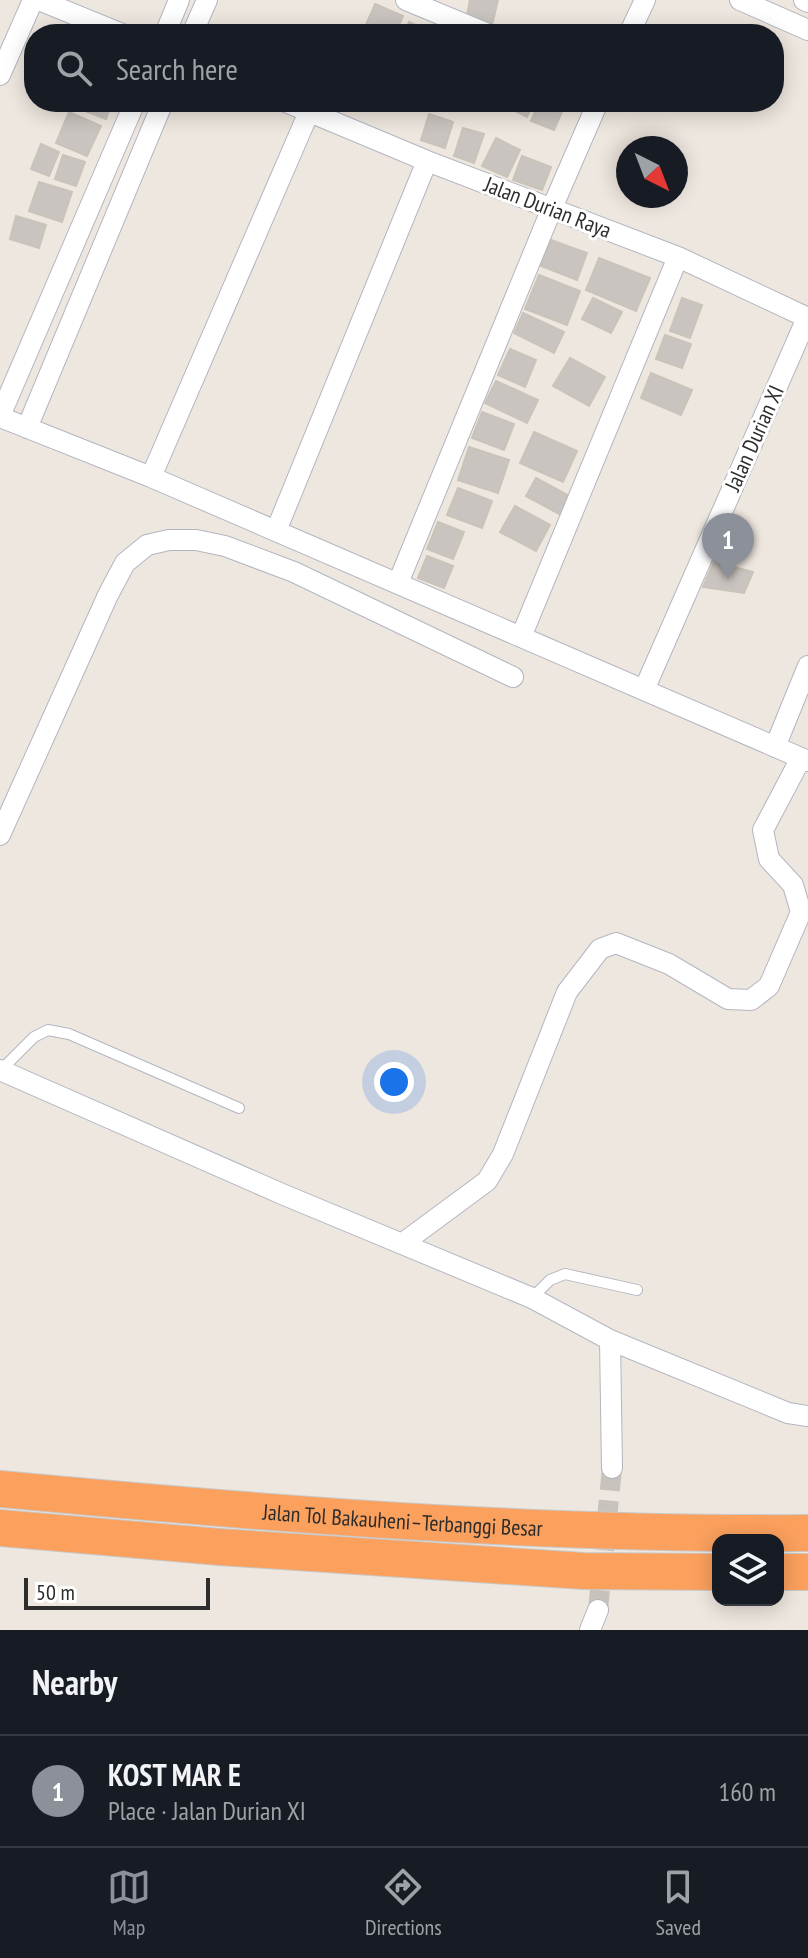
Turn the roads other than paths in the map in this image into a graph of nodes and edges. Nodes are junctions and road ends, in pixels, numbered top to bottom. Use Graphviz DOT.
graph roads {
  1 [pos="36,0"];
  2 [pos="179,0"];
  3 [pos="207,0"];
  4 [pos="406,0"];
  5 [pos="645,0"];
  6 [pos="740,0"];
  7 [pos="24,24"];
  8 [pos="97,24"];
  9 [pos="169,24"];
  10 [pos="196,24"];
  11 [pos="464,24"];
  12 [pos="634,24"];
  13 [pos="24,25"];
  14 [pos="808,30"];
  15 [pos="0,75"];
  16 [pos="131,112"];
  17 [pos="159,112"];
  18 [pos="309,112"];
  19 [pos="594,112"];
  20 [pos="427,161"];
  21 [pos="98,187"];
  22 [pos="123,199"];
  23 [pos="552,208"];
  24 [pos="678,257"];
  25 [pos="807,318"];
  26 [pos="0,416"];
  27 [pos="27,428"];
  28 [pos="151,477"];
  29 [pos="276,531"];
  30 [pos="398,583"];
  31 [pos="521,637"];
  32 [pos="808,666"];
  33 [pos="513,677"];
  34 [pos="644,690"];
  35 [pos="775,747"];
  36 [pos="804,759"];
  37 [pos="0,835"];
  38 [pos="0,1070"];
  39 [pos="239,1108"];
  40 [pos="403,1243"];
  41 [pos="637,1290"];
  42 [pos="532,1298"];
  43 [pos="610,1340"];
  44 [pos="808,1416"];
  45 [pos="612,1468"];
  46 [pos="0,1489"];
  47 [pos="0,1528"];
  48 [pos="808,1533"];
  49 [pos="712,1572"];
  50 [pos="784,1572"];
  51 [pos="808,1572"];
  52 [pos="598,1610"];
  53 [pos="590,1630"];
  1 -- 7 [label="street"];
  1 -- 8 [label="street"];
  2 -- 9 [label="street"];
  3 -- 10 [label="street"];
  4 -- 11 [label="street"];
  5 -- 12 [label="street"];
  6 -- 14 [label="street"];
  13 -- 15 [label="street"];
  16 -- 21 [label="street"];
  17 -- 22 [label="street"];
  18 -- 20 [label="street, Jalan Durian Raya"];
  18 -- 28 [label="street"];
  19 -- 23 [label="street"];
  20 -- 23 [label="street, Jalan Durian Raya"];
  20 -- 29 [label="street"];
  21 -- 22 [label="street"];
  21 -- 26 [label="street"];
  22 -- 27 [label="street"];
  23 -- 24 [label="street, Jalan Durian Raya"];
  23 -- 30 [label="street"];
  24 -- 25 [label="street, Jalan Durian Raya"];
  24 -- 31 [label="street"];
  25 -- 34 [label="street, Jalan Durian XI"];
  26 -- 27 [label="street"];
  27 -- 28 [label="street"];
  28 -- 29 [label="street"];
  29 -- 30 [label="street"];
  30 -- 31 [label="street"];
  31 -- 34 [label="street"];
  32 -- 35 [label="street"];
  33 -- 37 [label="street"];
  34 -- 35 [label="street"];
  35 -- 36 [label="street"];
  36 -- 40 [label="street"];
  38 -- 39 [label="lane"];
  38 -- 40 [label="street"];
  40 -- 42 [label="street"];
  41 -- 42 [label="lane"];
  42 -- 43 [label="street"];
  43 -- 44 [label="street"];
  43 -- 45 [label="street"];
  46 -- 48 [label="highway, Jalan Tol Bakauheni–Terbanggi Besar"];
  47 -- 49 [label="highway, Jalan Tol Bakauheni–Terbanggi Besar"];
  50 -- 51 [label="highway"];
  52 -- 53 [label="street"];
}
